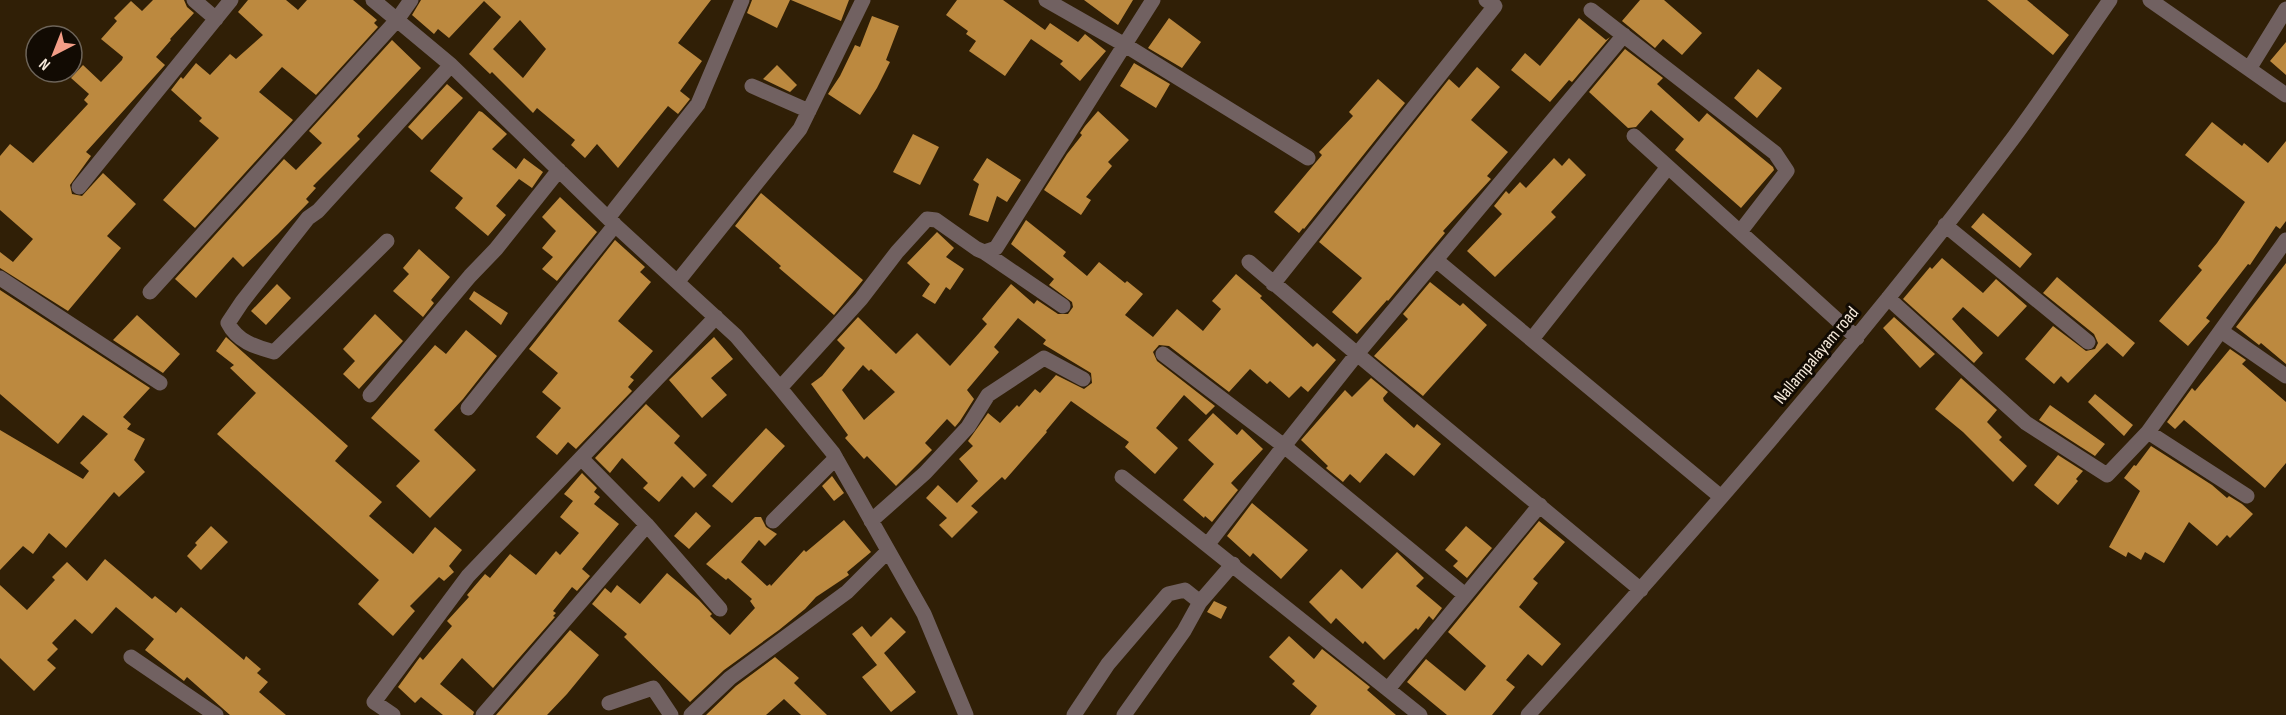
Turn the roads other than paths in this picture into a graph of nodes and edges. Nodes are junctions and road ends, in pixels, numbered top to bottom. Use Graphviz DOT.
graph roads {
  1 [pos="194,0"];
  2 [pos="231,0"];
  3 [pos="373,0"];
  4 [pos="411,0"];
  5 [pos="742,0"];
  6 [pos="863,0"];
  7 [pos="1046,0"];
  8 [pos="1153,0"];
  9 [pos="1486,0"];
  10 [pos="2110,0"];
  11 [pos="2150,0"];
  12 [pos="2286,9"];
  13 [pos="1592,10"];
  14 [pos="216,19"];
  15 [pos="397,20"];
  16 [pos="1624,35"];
  17 [pos="1125,45"];
  18 [pos="451,65"];
  19 [pos="2249,69"];
  20 [pos="752,86"];
  21 [pos="2286,95"];
  22 [pos="809,111"];
  23 [pos="1634,136"];
  24 [pos="1308,158"];
  25 [pos="1668,166"];
  26 [pos="559,170"];
  27 [pos="79,187"];
  28 [pos="615,225"];
  29 [pos="1945,225"];
  30 [pos="1740,232"];
  31 [pos="2286,240"];
  32 [pos="387,241"];
  33 [pos="984,252"];
  34 [pos="1436,260"];
  35 [pos="1249,262"];
  36 [pos="0,279"];
  37 [pos="678,281"];
  38 [pos="1273,284"];
  39 [pos="150,292"];
  40 [pos="1888,298"];
  41 [pos="1063,306"];
  42 [pos="716,317"];
  43 [pos="2221,331"];
  44 [pos="1857,338"];
  45 [pos="1532,339"];
  46 [pos="2088,342"];
  47 [pos="1163,354"];
  48 [pos="1357,354"];
  49 [pos="2286,376"];
  50 [pos="1083,379"];
  51 [pos="160,383"];
  52 [pos="780,388"];
  53 [pos="370,395"];
  54 [pos="468,408"];
  55 [pos="2148,432"];
  56 [pos="1284,446"];
  57 [pos="581,458"];
  58 [pos="836,458"];
  59 [pos="1122,477"];
  60 [pos="2247,496"];
  61 [pos="1720,497"];
  62 [pos="1540,505"];
  63 [pos="773,521"];
  64 [pos="871,521"];
  65 [pos="647,525"];
  66 [pos="1208,544"];
  67 [pos="888,551"];
  68 [pos="1233,564"];
  69 [pos="1641,590"];
  70 [pos="1465,596"];
  71 [pos="1200,602"];
  72 [pos="720,609"];
  73 [pos="131,657"];
  74 [pos="1388,689"];
  75 [pos="609,703"];
  76 [pos="216,715"];
  77 [pos="393,715"];
  78 [pos="483,715"];
  79 [pos="671,715"];
  80 [pos="691,715"];
  81 [pos="966,715"];
  82 [pos="1074,715"];
  83 [pos="1124,715"];
  84 [pos="1420,715"];
  85 [pos="1528,715"];
  1 -- 14 [label="street"];
  2 -- 14 [label="street"];
  3 -- 15 [label="street"];
  4 -- 15 [label="street"];
  5 -- 28 [label="street"];
  6 -- 22 [label="street"];
  7 -- 17 [label="street"];
  8 -- 17 [label="street"];
  9 -- 38 [label="street"];
  10 -- 29 [label="street, Nallampalayam road"];
  11 -- 19 [label="street"];
  12 -- 19 [label="street"];
  13 -- 16 [label="street"];
  14 -- 27 [label="street"];
  15 -- 18 [label="street"];
  15 -- 39 [label="street"];
  16 -- 30 [label="street"];
  16 -- 34 [label="street"];
  17 -- 24 [label="street"];
  17 -- 33 [label="street"];
  18 -- 26 [label="street"];
  18 -- 32 [label="street"];
  19 -- 21 [label="street"];
  20 -- 22 [label="street"];
  22 -- 37 [label="street"];
  23 -- 25 [label="street"];
  25 -- 30 [label="street"];
  25 -- 45 [label="street"];
  26 -- 28 [label="street"];
  26 -- 53 [label="street"];
  28 -- 37 [label="street"];
  28 -- 54 [label="street"];
  29 -- 40 [label="street, Nallampalayam road"];
  29 -- 46 [label="street"];
  30 -- 44 [label="street"];
  31 -- 43 [label="street"];
  33 -- 41 [label="street"];
  33 -- 52 [label="street"];
  34 -- 45 [label="street"];
  34 -- 48 [label="street"];
  35 -- 38 [label="street"];
  36 -- 51 [label="street"];
  37 -- 42 [label="street"];
  38 -- 48 [label="street"];
  40 -- 44 [label="street, Nallampalayam road"];
  40 -- 55 [label="street"];
  42 -- 52 [label="street"];
  42 -- 57 [label="street"];
  43 -- 49 [label="street"];
  43 -- 55 [label="street"];
  44 -- 61 [label="street, Nallampalayam road"];
  45 -- 61 [label="street"];
  47 -- 56 [label="street"];
  48 -- 56 [label="street"];
  48 -- 62 [label="street"];
  50 -- 64 [label="street"];
  52 -- 58 [label="street"];
  55 -- 60 [label="street"];
  56 -- 66 [label="street"];
  56 -- 70 [label="street"];
  57 -- 65 [label="street"];
  57 -- 77 [label="street"];
  58 -- 63 [label="street"];
  58 -- 64 [label="street"];
  59 -- 66 [label="street"];
  61 -- 69 [label="street, Nallampalayam road"];
  62 -- 69 [label="street"];
  62 -- 70 [label="street"];
  64 -- 67 [label="street"];
  65 -- 72 [label="street"];
  65 -- 78 [label="street"];
  66 -- 68 [label="street"];
  67 -- 80 [label="street"];
  67 -- 81 [label="street"];
  68 -- 71 [label="street"];
  68 -- 74 [label="street"];
  69 -- 85 [label="street, Nallampalayam road"];
  70 -- 74 [label="street"];
  71 -- 82 [label="street"];
  71 -- 83 [label="street"];
  73 -- 76 [label="street"];
  74 -- 84 [label="street"];
  75 -- 79 [label="street"];
}
